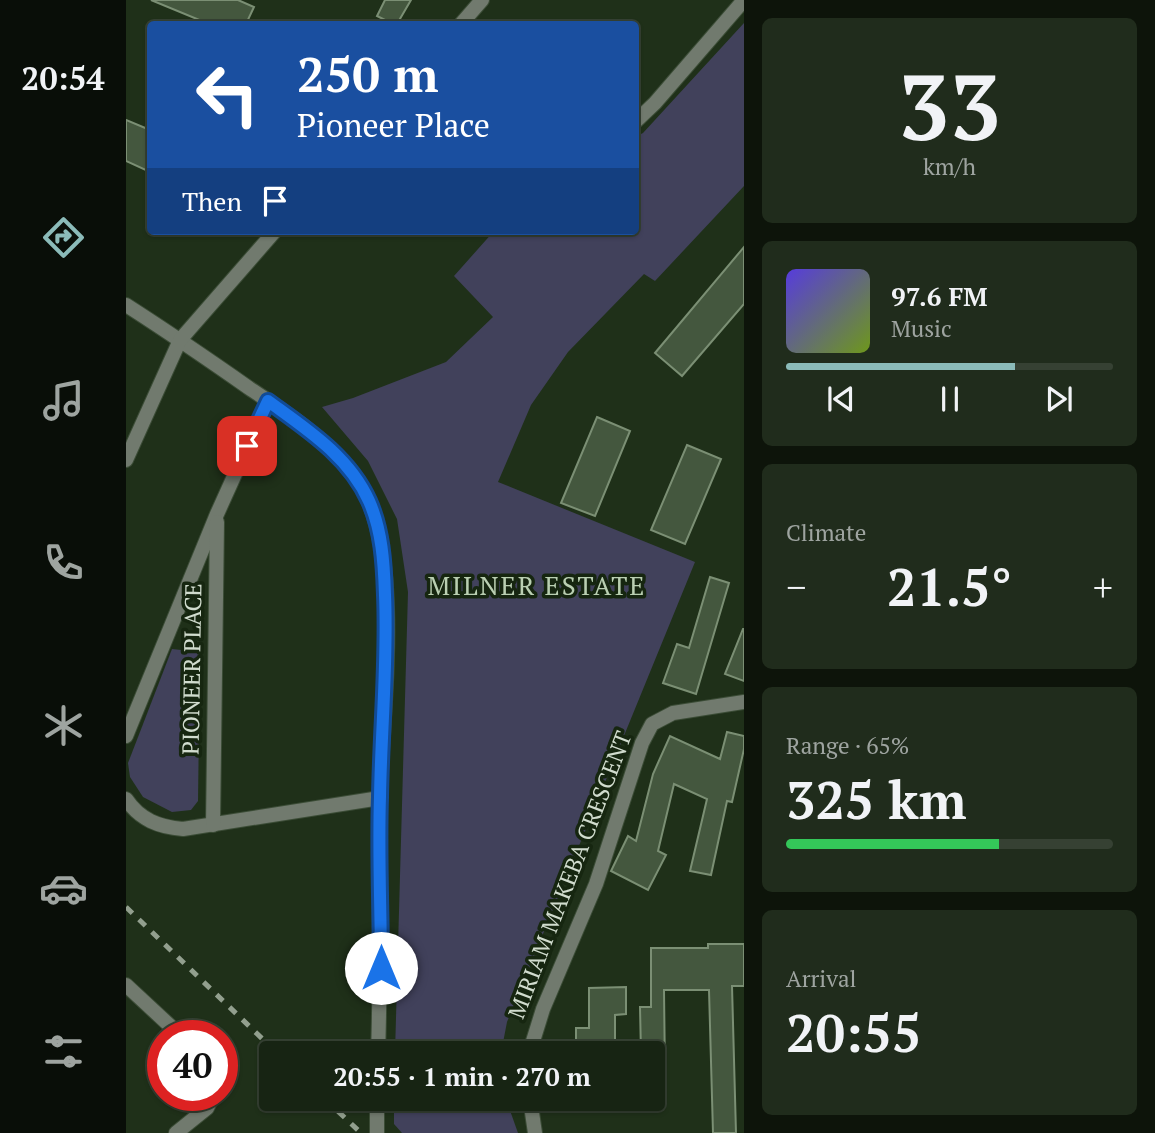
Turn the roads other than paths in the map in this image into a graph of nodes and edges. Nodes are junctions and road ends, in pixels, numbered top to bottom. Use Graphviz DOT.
graph roads {
  1 [pos="482,0"];
  2 [pos="744,0"];
  3 [pos="464,21"];
  4 [pos="639,118"];
  5 [pos="272,235"];
  6 [pos="126,305"];
  7 [pos="180,340"];
  8 [pos="268,401"];
  9 [pos="126,460"];
  10 [pos="217,514"];
  11 [pos="744,702"];
  12 [pos="126,736"];
  13 [pos="380,798"];
  14 [pos="126,799"];
  15 [pos="212,825"];
  16 [pos="126,985"];
  17 [pos="164,1020"];
  18 [pos="379,1041"];
  19 [pos="533,1041"];
  20 [pos="203,1111"];
  21 [pos="377,1111"];
  22 [pos="532,1111"];
  23 [pos="176,1133"];
  24 [pos="377,1133"];
  25 [pos="535,1133"];
  1 -- 3 [label="street"];
  2 -- 4 [label="street"];
  5 -- 7 [label="street"];
  6 -- 7 [label="street"];
  7 -- 8 [label="street"];
  7 -- 9 [label="street"];
  8 -- 10 [label="street, PIONEER PLACE"];
  8 -- 13 [label="street"];
  10 -- 12 [label="street, PIONEER PLACE"];
  10 -- 15 [label="street, PIONEER PLACE"];
  11 -- 19 [label="street, MIRIAM MAKEBA CRESCENT"];
  13 -- 15 [label="street"];
  13 -- 18 [label="street"];
  14 -- 15 [label="street"];
  16 -- 17 [label="street"];
  20 -- 23 [label="street"];
  21 -- 24 [label="street"];
  22 -- 25 [label="street"];
}
